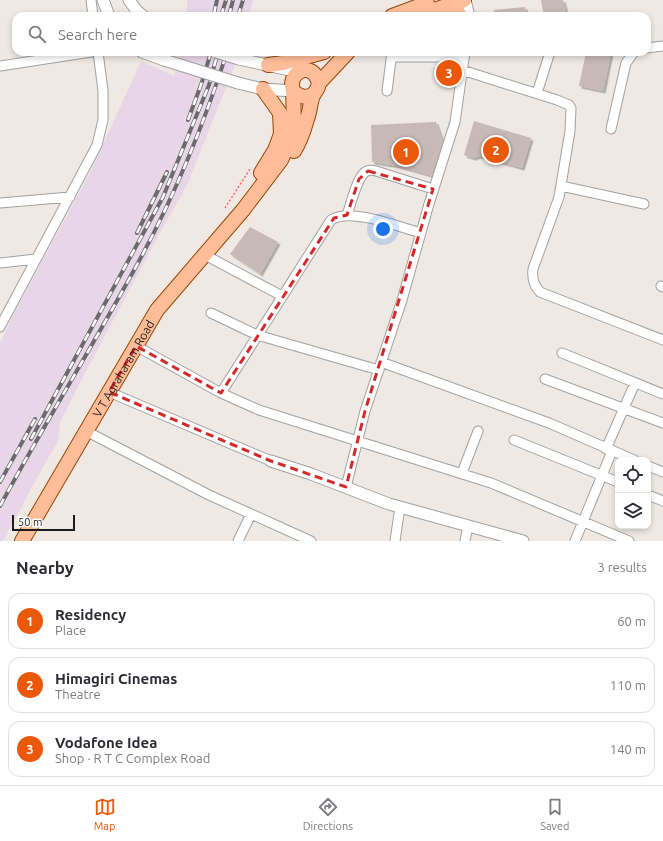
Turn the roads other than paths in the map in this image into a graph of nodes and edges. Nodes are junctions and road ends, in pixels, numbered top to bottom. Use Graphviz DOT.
graph roads {
  1 [pos="91,0"];
  2 [pos="103,0"];
  3 [pos="129,0"];
  4 [pos="436,0"];
  5 [pos="460,1"];
  6 [pos="92,12"];
  7 [pos="108,12"];
  8 [pos="138,12"];
  9 [pos="403,12"];
  10 [pos="428,12"];
  11 [pos="461,12"];
  12 [pos="467,12"];
  13 [pos="663,46"];
  14 [pos="651,48"];
  15 [pos="65,56"];
  16 [pos="99,56"];
  17 [pos="147,56"];
  18 [pos="229,56"];
  19 [pos="310,56"];
  20 [pos="321,56"];
  21 [pos="344,56"];
  22 [pos="392,56"];
  23 [pos="464,56"];
  24 [pos="549,56"];
  25 [pos="631,56"];
  26 [pos="268,65"];
  27 [pos="0,66"];
  28 [pos="462,70"];
  29 [pos="297,79"];
  30 [pos="263,88"];
  31 [pos="316,88"];
  32 [pos="388,91"];
  33 [pos="537,93"];
  34 [pos="611,129"];
  35 [pos="561,186"];
  36 [pos="433,189"];
  37 [pos="70,197"];
  38 [pos="0,204"];
  39 [pos="644,204"];
  40 [pos="243,210"];
  41 [pos="347,215"];
  42 [pos="421,233"];
  43 [pos="205,255"];
  44 [pos="36,259"];
  45 [pos="0,263"];
  46 [pos="282,296"];
  47 [pos="4,313"];
  48 [pos="211,313"];
  49 [pos="0,327"];
  50 [pos="257,335"];
  51 [pos="663,340"];
  52 [pos="136,346"];
  53 [pos="562,353"];
  54 [pos="380,366"];
  55 [pos="545,379"];
  56 [pos="635,383"];
  57 [pos="108,392"];
  58 [pos="221,393"];
  59 [pos="663,394"];
  60 [pos="625,409"];
  61 [pos="663,423"];
  62 [pos="86,431"];
  63 [pos="478,431"];
  64 [pos="358,440"];
  65 [pos="514,440"];
  66 [pos="609,450"];
  67 [pos="626,457"];
  68 [pos="271,461"];
  69 [pos="651,467"];
  70 [pos="663,472"];
  71 [pos="462,474"];
  72 [pos="602,475"];
  73 [pos="615,481"];
  74 [pos="346,487"];
  75 [pos="651,496"];
  76 [pos="663,501"];
  77 [pos="400,507"];
  78 [pos="251,514"];
  79 [pos="582,521"];
  80 [pos="468,526"];
  81 [pos="509,539"];
  82 [pos="22,541"];
  83 [pos="238,541"];
  84 [pos="312,541"];
  85 [pos="395,541"];
  86 [pos="465,541"];
  87 [pos="524,541"];
  88 [pos="575,541"];
  89 [pos="629,541"];
  1 -- 6 [label="street"];
  2 -- 7 [label="street"];
  3 -- 8 [label="street"];
  4 -- 9 [label="main road"];
  5 -- 10 [label="main road"];
  5 -- 11 [label="main road"];
  5 -- 12 [label="street"];
  13 -- 14 [label="street"];
  15 -- 27 [label="street"];
  16 -- 37 [label="street"];
  17 -- 30 [label="street, bridge"];
  18 -- 26 [label="street, bridge"];
  19 -- 26 [label="main road"];
  20 -- 29 [label="main road"];
  21 -- 31 [label="main road"];
  22 -- 32 [label="street"];
  23 -- 28 [label="street"];
  24 -- 33 [label="street"];
  25 -- 34 [label="street"];
  26 -- 29 [label="street"];
  28 -- 33 [label="street"];
  28 -- 36 [label="street"];
  29 -- 30 [label="street"];
  29 -- 31 [label="main road"];
  29 -- 31 [label="main road"];
  29 -- 40 [label="main road"];
  30 -- 40 [label="main road"];
  31 -- 40 [label="main road"];
  33 -- 35 [label="street"];
  35 -- 39 [label="street"];
  35 -- 51 [label="street"];
  36 -- 41 [label="street"];
  36 -- 42 [label="street"];
  37 -- 38 [label="street"];
  37 -- 44 [label="street"];
  40 -- 43 [label="main road, V T Agraharam Road"];
  41 -- 42 [label="street"];
  41 -- 46 [label="street"];
  42 -- 54 [label="street"];
  43 -- 46 [label="street"];
  43 -- 52 [label="main road, V T Agraharam Road"];
  44 -- 45 [label="street"];
  44 -- 47 [label="street"];
  46 -- 50 [label="street"];
  47 -- 49 [label="street"];
  48 -- 50 [label="street"];
  50 -- 54 [label="street"];
  50 -- 58 [label="street"];
  52 -- 57 [label="main road, V T Agraharam Road"];
  52 -- 58 [label="street"];
  53 -- 56 [label="street"];
  54 -- 64 [label="street"];
  54 -- 66 [label="street"];
  55 -- 60 [label="street"];
  56 -- 59 [label="street"];
  56 -- 60 [label="street"];
  57 -- 62 [label="main road, V T Agraharam Road"];
  57 -- 68 [label="street"];
  58 -- 64 [label="street"];
  60 -- 61 [label="street"];
  60 -- 66 [label="street"];
  62 -- 78 [label="street"];
  62 -- 82 [label="main road, V T Agraharam Road"];
  63 -- 71 [label="street"];
  64 -- 71 [label="street"];
  64 -- 74 [label="street"];
  65 -- 72 [label="street"];
  66 -- 67 [label="street"];
  66 -- 72 [label="street"];
  68 -- 74 [label="street"];
  69 -- 70 [label="street"];
  71 -- 79 [label="street"];
  72 -- 73 [label="street"];
  72 -- 79 [label="street"];
  74 -- 77 [label="street"];
  75 -- 76 [label="street"];
  77 -- 80 [label="street"];
  77 -- 85 [label="street"];
  78 -- 83 [label="street"];
  78 -- 84 [label="street"];
  79 -- 88 [label="street"];
  79 -- 89 [label="street"];
  80 -- 81 [label="street"];
  80 -- 86 [label="street"];
  81 -- 87 [label="street"];
}
